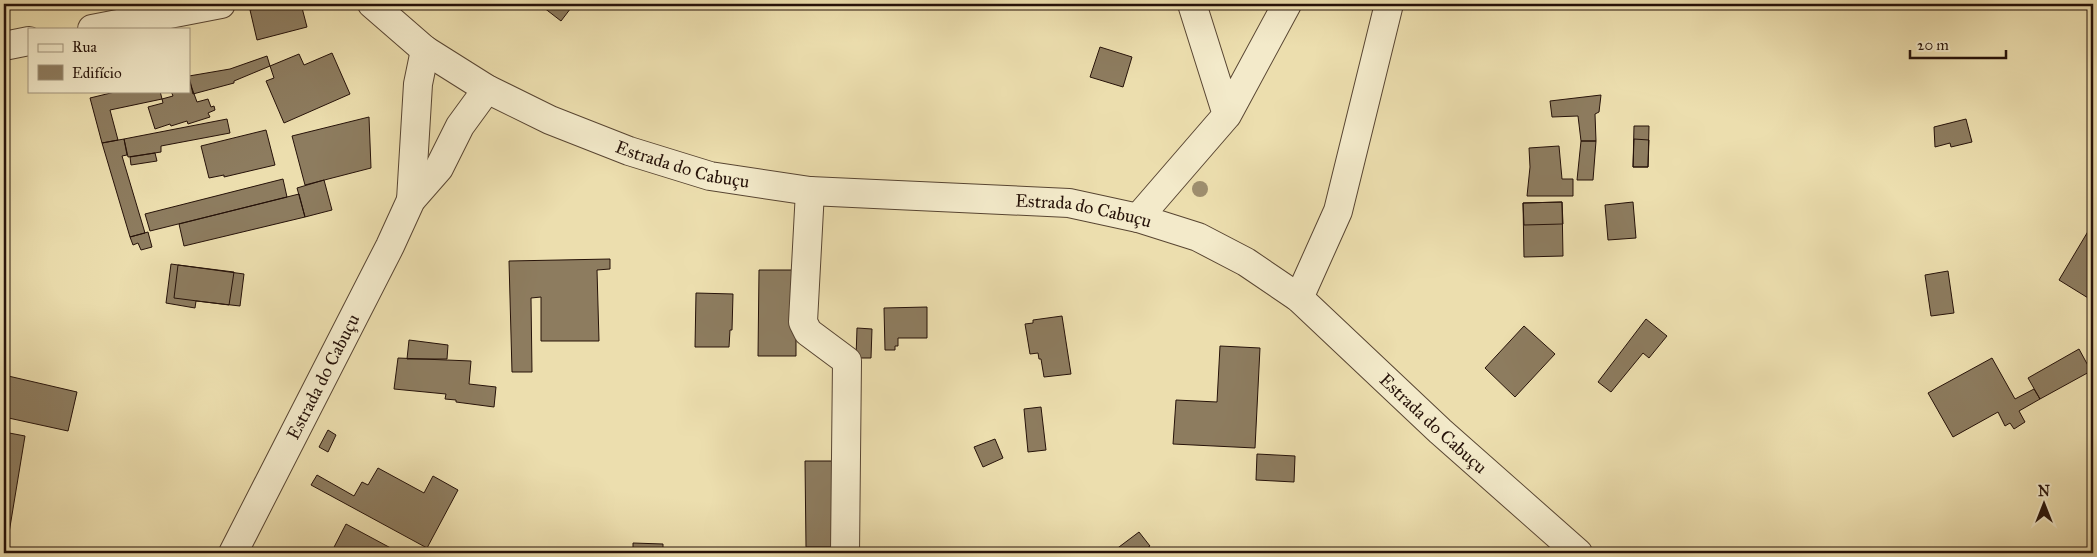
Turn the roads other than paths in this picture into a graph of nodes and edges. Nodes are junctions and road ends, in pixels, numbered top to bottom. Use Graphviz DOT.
graph roads {
  1 [pos="221,4"];
  2 [pos="372,4"];
  3 [pos="1192,4"];
  4 [pos="1287,4"];
  5 [pos="1389,4"];
  6 [pos="97,28"];
  7 [pos="28,41"];
  8 [pos="4,46"];
  9 [pos="425,50"];
  10 [pos="487,90"];
  11 [pos="1227,115"];
  12 [pos="810,191"];
  13 [pos="411,200"];
  14 [pos="1138,218"];
  15 [pos="1300,298"];
  16 [pos="233,553"];
  17 [pos="845,553"];
  18 [pos="1578,553"];
  1 -- 6 [label="street"];
  2 -- 9 [label="street, Estrada do Cabuçu"];
  3 -- 11 [label="street"];
  4 -- 11 [label="street"];
  5 -- 15 [label="street"];
  7 -- 8 [label="street"];
  9 -- 10 [label="street, Estrada do Cabuçu"];
  9 -- 13 [label="street, Estrada do Cabuçu"];
  10 -- 12 [label="street, Estrada do Cabuçu"];
  10 -- 13 [label="street, Estrada do Cabuçu"];
  11 -- 14 [label="street"];
  12 -- 14 [label="street, Estrada do Cabuçu"];
  12 -- 17 [label="street"];
  13 -- 16 [label="street, Estrada do Cabuçu"];
  14 -- 15 [label="street, Estrada do Cabuçu"];
  15 -- 18 [label="street, Estrada do Cabuçu"];
}
